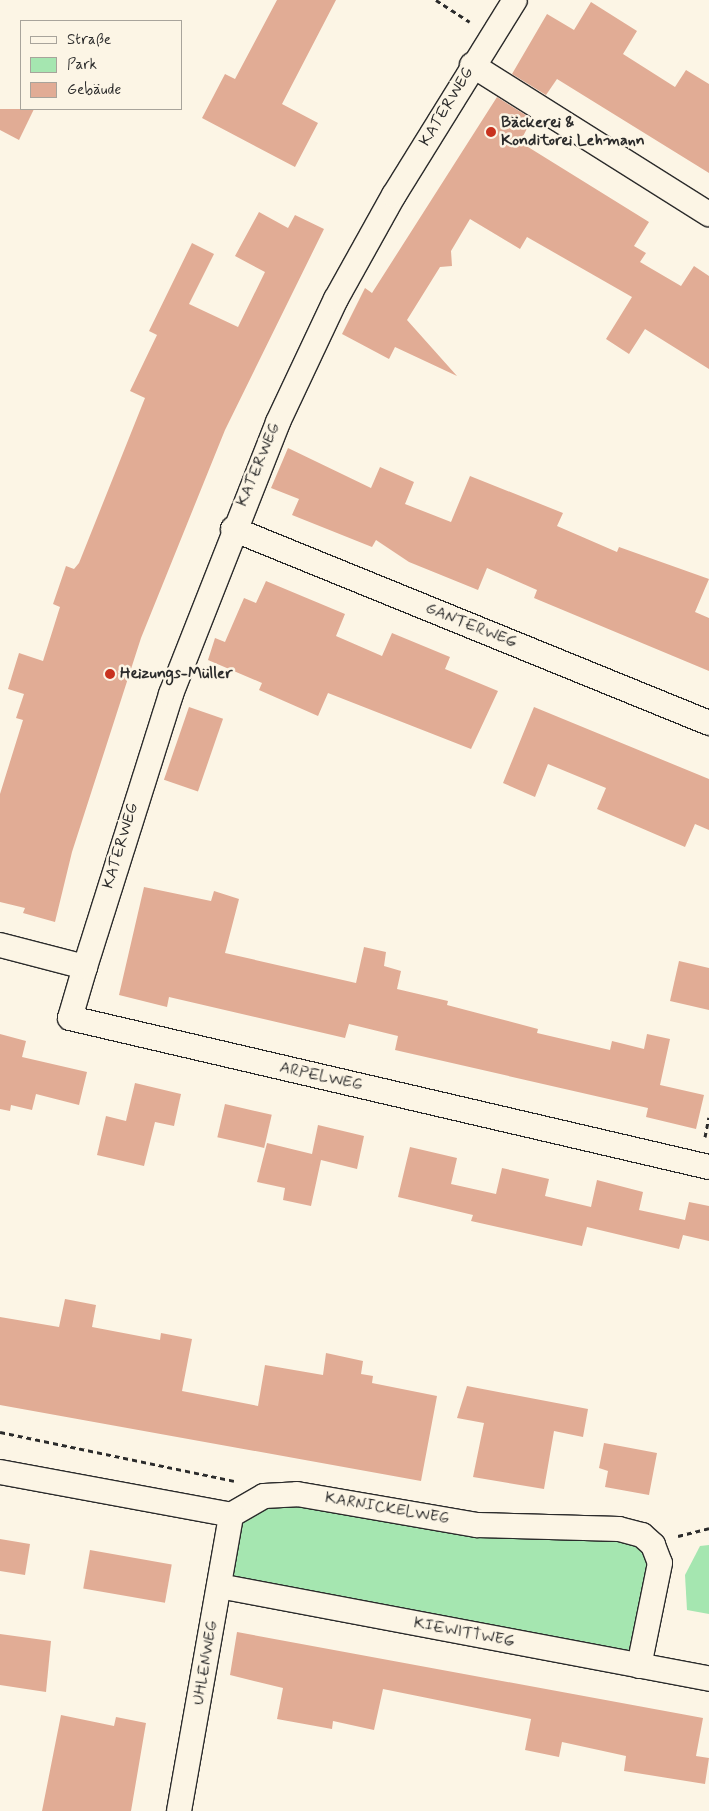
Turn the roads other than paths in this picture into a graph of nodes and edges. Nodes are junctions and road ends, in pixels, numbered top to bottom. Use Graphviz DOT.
graph roads {
  1 [pos="515,0"];
  2 [pos="472,65"];
  3 [pos="709,214"];
  4 [pos="233,529"];
  5 [pos="709,723"];
  6 [pos="0,945"];
  7 [pos="85,967"];
  8 [pos="709,1167"];
  9 [pos="0,1472"];
  10 [pos="231,1515"];
  11 [pos="220,1586"];
  12 [pos="639,1666"];
  13 [pos="709,1679"];
  14 [pos="179,1811"];
  1 -- 2 [label="street, KATERWEG"];
  2 -- 3 [label="street"];
  2 -- 4 [label="street, KATERWEG"];
  4 -- 5 [label="street, GANTERWEG"];
  4 -- 7 [label="street, KATERWEG"];
  6 -- 7 [label="street"];
  7 -- 8 [label="street, ARPELWEG"];
  9 -- 10 [label="street"];
  10 -- 11 [label="street, UHLENWEG"];
  10 -- 12 [label="street, KARNICKELWEG"];
  11 -- 12 [label="street, KIEWITTWEG"];
  11 -- 14 [label="street, UHLENWEG"];
  12 -- 13 [label="street, KIEWITTWEG"];
}
